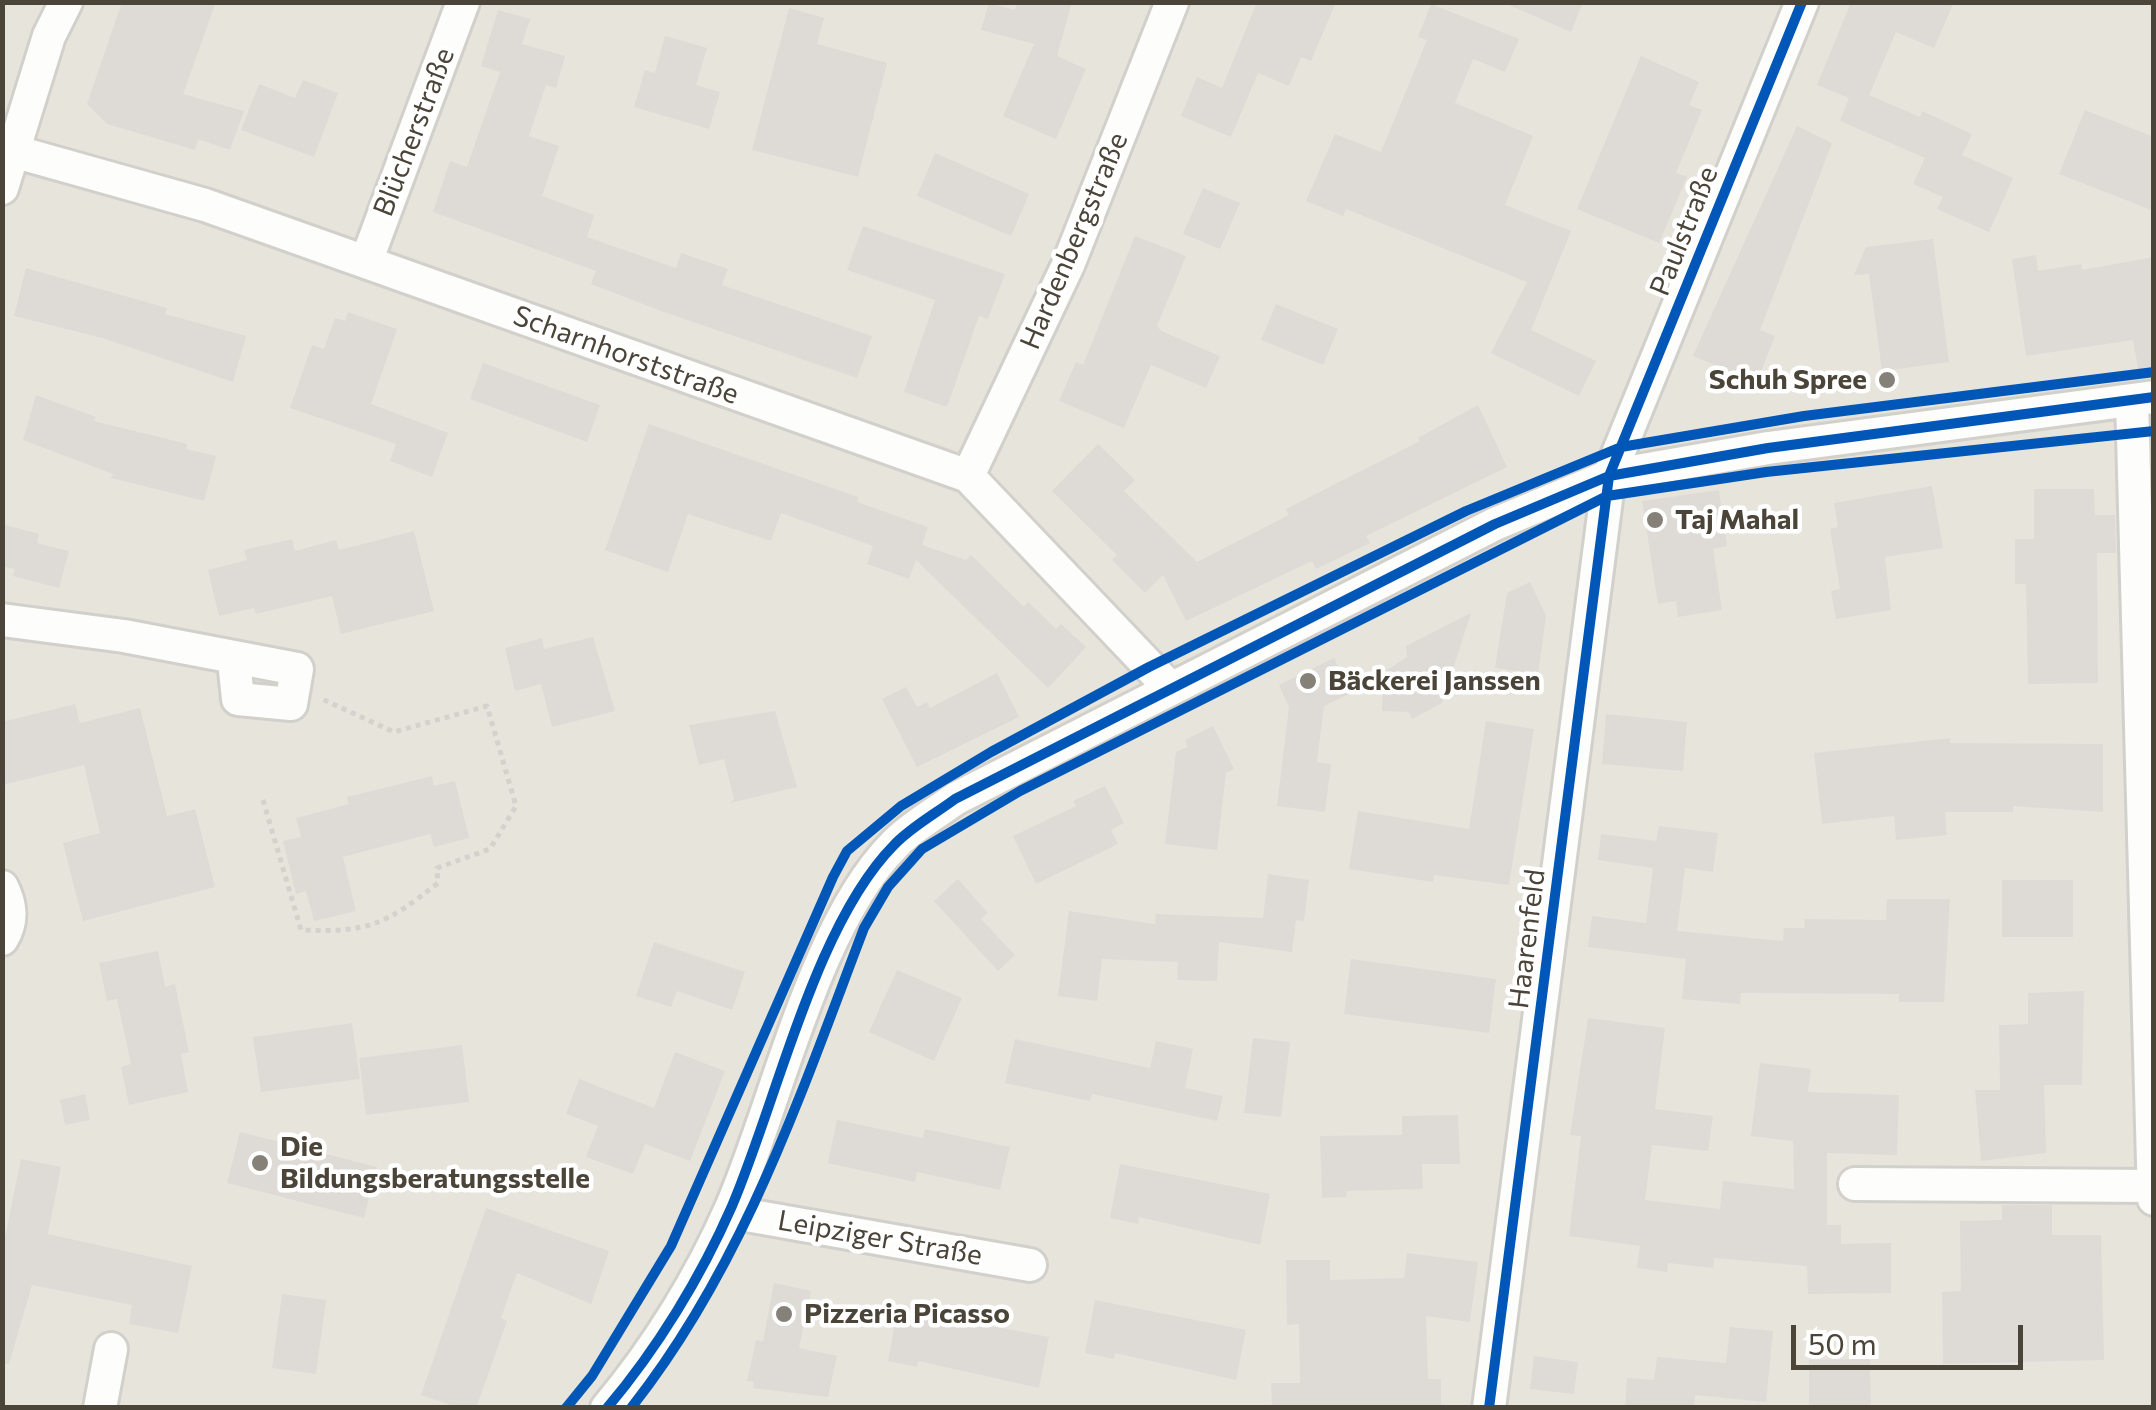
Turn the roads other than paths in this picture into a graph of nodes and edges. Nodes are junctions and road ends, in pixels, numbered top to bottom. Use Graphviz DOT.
graph roads {
  1 [pos="66,2"];
  2 [pos="463,2"];
  3 [pos="1172,2"];
  4 [pos="1802,2"];
  5 [pos="8,149"];
  6 [pos="2,188"];
  7 [pos="366,262"];
  8 [pos="2143,398"];
  9 [pos="968,476"];
  10 [pos="1610,476"];
  11 [pos="2,620"];
  12 [pos="1171,688"];
  13 [pos="296,689"];
  14 [pos="2,887"];
  15 [pos="2,939"];
  16 [pos="1855,1184"];
  17 [pos="2153,1186"];
  18 [pos="2154,1199"];
  19 [pos="731,1208"];
  20 [pos="1030,1265"];
  21 [pos="111,1349"];
  22 [pos="100,1408"];
  23 [pos="607,1408"];
  24 [pos="1489,1408"];
  1 -- 5 [label="street"];
  2 -- 7 [label="street, Blücherstraße"];
  3 -- 9 [label="street, Hardenbergstraße"];
  4 -- 10 [label="street, Paulstraße"];
  5 -- 6 [label="street"];
  5 -- 7 [label="street, Scharnhorststraße"];
  7 -- 9 [label="street, Scharnhorststraße"];
  8 -- 10 [label="street"];
  8 -- 17 [label="street"];
  9 -- 12 [label="street, Scharnhorststraße"];
  10 -- 12 [label="street"];
  10 -- 24 [label="street, Haarenfeld"];
  11 -- 13 [label="street"];
  12 -- 19 [label="street"];
  14 -- 15 [label="street"];
  16 -- 17 [label="street"];
  17 -- 18 [label="street"];
  19 -- 20 [label="street, Leipziger Straße"];
  19 -- 23 [label="street"];
  21 -- 22 [label="street"];
}
